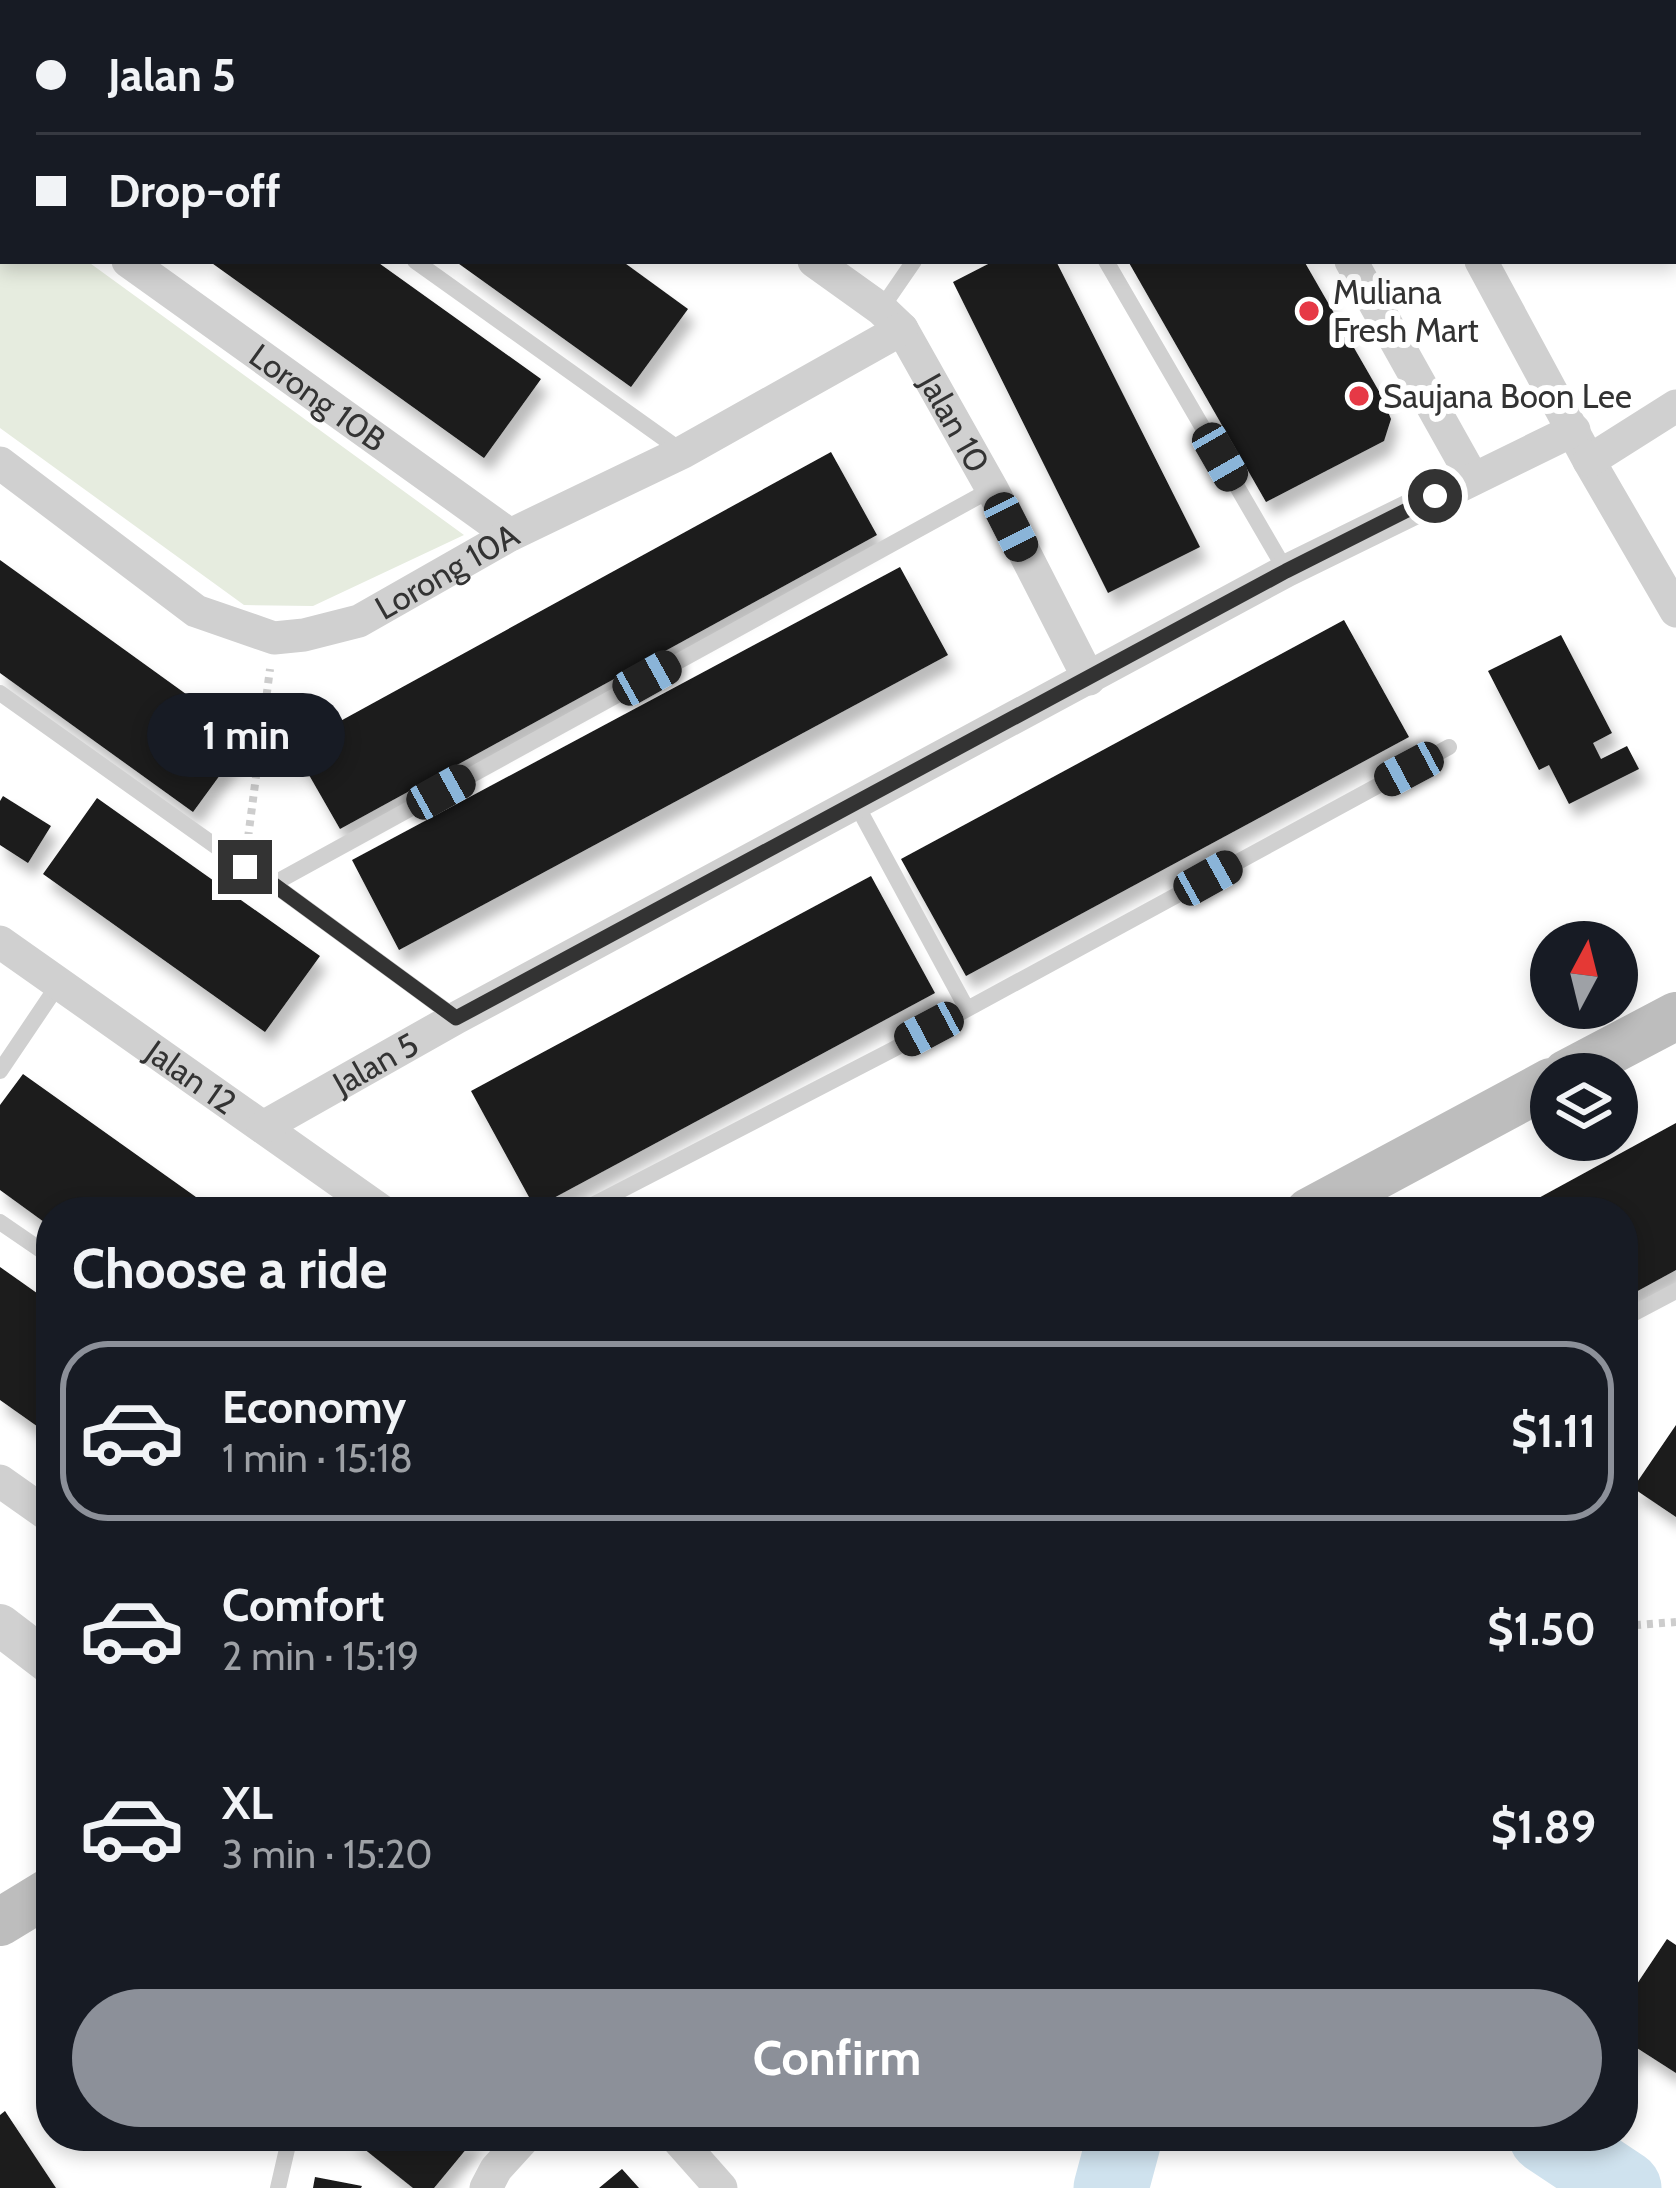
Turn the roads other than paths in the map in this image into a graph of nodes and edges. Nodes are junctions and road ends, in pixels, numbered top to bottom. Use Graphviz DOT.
graph roads {
  1 [pos="132,264"];
  2 [pos="419,264"];
  3 [pos="818,264"];
  4 [pos="913,264"];
  5 [pos="1108,264"];
  6 [pos="1353,264"];
  7 [pos="1483,264"];
  8 [pos="892,319"];
  9 [pos="1676,406"];
  10 [pos="1574,430"];
  11 [pos="683,452"];
  12 [pos="1589,461"];
  13 [pos="0,463"];
  14 [pos="1472,477"];
  15 [pos="992,489"];
  16 [pos="510,535"];
  17 [pos="1286,571"];
  18 [pos="1676,611"];
  19 [pos="1089,679"];
  20 [pos="0,693"];
  21 [pos="1449,747"];
  22 [pos="855,802"];
  23 [pos="273,884"];
  24 [pos="0,942"];
  25 [pos="58,985"];
  26 [pos="967,1009"];
  27 [pos="1676,1016"];
  28 [pos="456,1018"];
  29 [pos="1605,1053"];
  30 [pos="0,1071"];
  31 [pos="1530,1093"];
  32 [pos="263,1127"];
  33 [pos="362,1197"];
  34 [pos="608,1197"];
  35 [pos="1337,1197"];
  36 [pos="0,1222"];
  37 [pos="36,1247"];
  38 [pos="1676,1291"];
  39 [pos="1638,1311"];
  40 [pos="0,1481"];
  41 [pos="36,1506"];
  42 [pos="0,1625"];
  43 [pos="36,1653"];
  44 [pos="36,1900"];
  45 [pos="0,1922"];
  46 [pos="287,2151"];
  47 [pos="512,2151"];
  48 [pos="688,2151"];
  49 [pos="278,2188"];
  50 [pos="486,2188"];
  51 [pos="721,2188"];
  1 -- 16 [label="street, Lorong 10B"];
  2 -- 11 [label="lane"];
  3 -- 8 [label="street, Jalan 10"];
  4 -- 8 [label="lane"];
  5 -- 17 [label="lane"];
  6 -- 14 [label="street"];
  7 -- 10 [label="street"];
  8 -- 11 [label="street, Lorong 10A"];
  8 -- 15 [label="street, Jalan 10"];
  9 -- 12 [label="street"];
  10 -- 12 [label="street"];
  10 -- 14 [label="street, Jalan 5"];
  11 -- 16 [label="street, Lorong 10A"];
  12 -- 18 [label="street"];
  13 -- 16 [label="street, Lorong 10A"];
  14 -- 17 [label="street, Jalan 5"];
  15 -- 19 [label="street, Jalan 10"];
  15 -- 23 [label="lane"];
  17 -- 19 [label="street, Jalan 5"];
  19 -- 22 [label="street, Jalan 5"];
  20 -- 23 [label="lane"];
  21 -- 26 [label="lane"];
  22 -- 26 [label="lane"];
  22 -- 28 [label="street, Jalan 5"];
  23 -- 28 [label="lane"];
  24 -- 25 [label="street, Jalan 12"];
  25 -- 30 [label="lane"];
  25 -- 32 [label="street, Jalan 12"];
  26 -- 34 [label="lane"];
  27 -- 29 [label="main road"];
  28 -- 32 [label="street, Jalan 5"];
  31 -- 35 [label="main road"];
  32 -- 33 [label="street, Jalan 12"];
  36 -- 37 [label="lane"];
  38 -- 39 [label="lane"];
  40 -- 41 [label="street"];
  42 -- 43 [label="street"];
  44 -- 45 [label="main road"];
  46 -- 49 [label="lane"];
  47 -- 50 [label="street"];
  48 -- 51 [label="street"];
}
